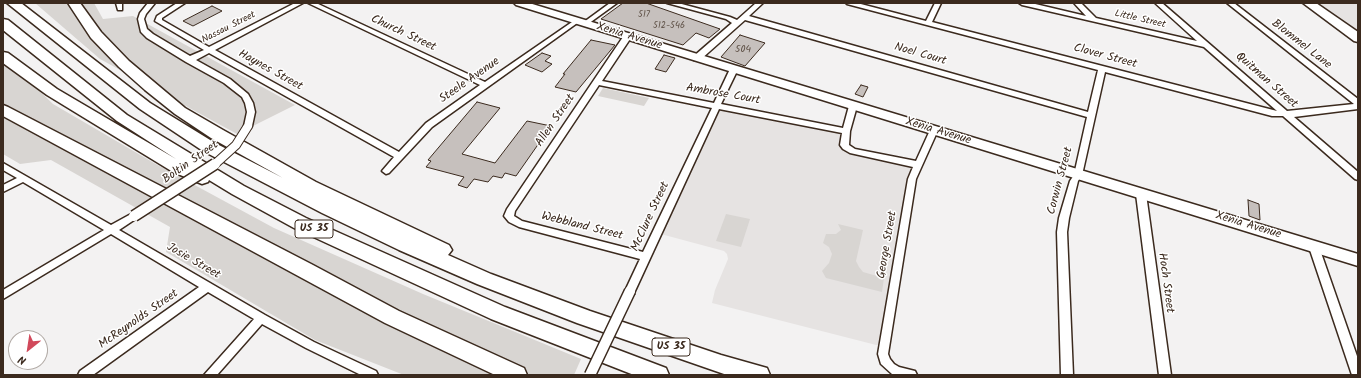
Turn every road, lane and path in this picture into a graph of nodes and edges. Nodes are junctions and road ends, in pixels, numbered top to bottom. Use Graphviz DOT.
graph roads {
  1 [pos="13,3"];
  2 [pos="74,3"];
  3 [pos="152,3"];
  4 [pos="182,3"];
  5 [pos="300,3"];
  6 [pos="311,3"];
  7 [pos="519,3"];
  8 [pos="614,3"];
  9 [pos="670,3"];
  10 [pos="760,3"];
  11 [pos="849,3"];
  12 [pos="938,3"];
  13 [pos="1022,3"];
  14 [pos="1077,3"];
  15 [pos="1158,3"];
  16 [pos="1230,3"];
  17 [pos="1309,3"];
  18 [pos="1094,19"];
  19 [pos="740,20"];
  20 [pos="581,22"];
  21 [pos="3,23"];
  22 [pos="928,23"];
  23 [pos="628,36"];
  24 [pos="1358,38"];
  25 [pos="1206,45"];
  26 [pos="208,50"];
  27 [pos="3,56"];
  28 [pos="697,58"];
  29 [pos="189,60"];
  30 [pos="734,69"];
  31 [pos="1102,69"];
  32 [pos="597,82"];
  33 [pos="486,85"];
  34 [pos="1358,105"];
  35 [pos="717,106"];
  36 [pos="853,106"];
  37 [pos="3,110"];
  38 [pos="1286,114"];
  39 [pos="1091,115"];
  40 [pos="934,130"];
  41 [pos="846,131"];
  42 [pos="400,156"];
  43 [pos="3,166"];
  44 [pos="918,166"];
  45 [pos="386,171"];
  46 [pos="1078,175"];
  47 [pos="1358,177"];
  48 [pos="24,178"];
  49 [pos="3,189"];
  50 [pos="1141,194"];
  51 [pos="512,220"];
  52 [pos="300,222"];
  53 [pos="112,229"];
  54 [pos="1314,247"];
  55 [pos="646,257"];
  56 [pos="1358,260"];
  57 [pos="208,286"];
  58 [pos="3,295"];
  59 [pos="584,317"];
  60 [pos="261,318"];
  61 [pos="84,375"];
  62 [pos="210,375"];
  63 [pos="372,375"];
  64 [pos="516,375"];
  65 [pos="590,375"];
  66 [pos="658,375"];
  67 [pos="759,375"];
  68 [pos="911,375"];
  69 [pos="1067,375"];
  70 [pos="1165,375"];
  71 [pos="1358,375"];
  1 -- 59 [label="highway, US 35"];
  2 -- 59 [label="highway"];
  3 -- 29 [label="street, Boltin Street"];
  4 -- 26 [label="street, Haynes Street"];
  5 -- 26 [label="street, Nassau Street"];
  6 -- 33 [label="street, Church Street"];
  7 -- 20 [label="street, Xenia Avenue"];
  8 -- 20 [label="street, Steele Avenue"];
  9 -- 19 [label="street, Noel Court"];
  10 -- 19 [label="street"];
  11 -- 22 [label="street, Clover Street"];
  12 -- 22 [label="street"];
  13 -- 18 [label="street, Little Street"];
  14 -- 18 [label="street"];
  15 -- 25 [label="street, Quitman Street"];
  16 -- 34 [label="street, Blommel Lane"];
  17 -- 24 [label="main road"];
  18 -- 25 [label="street, Little Street"];
  19 -- 28 [label="street"];
  19 -- 39 [label="street, Noel Court"];
  20 -- 23 [label="street, Xenia Avenue"];
  20 -- 33 [label="street, Steele Avenue"];
  21 -- 52 [label="highway, US 35"];
  22 -- 31 [label="street, Clover Street"];
  23 -- 28 [label="street, Xenia Avenue"];
  23 -- 32 [label="street, Allen Street"];
  25 -- 38 [label="street, Quitman Street"];
  26 -- 29 [label="street, Nassau Street"];
  26 -- 42 [label="street, Haynes Street"];
  27 -- 52 [label="highway"];
  28 -- 30 [label="street, Xenia Avenue"];
  29 -- 53 [label="street, Boltin Street, bridge"];
  30 -- 35 [label="street, McClure Street"];
  30 -- 36 [label="street, Xenia Avenue"];
  31 -- 38 [label="street, Clover Street"];
  31 -- 39 [label="street, Corwin Street"];
  32 -- 35 [label="street, Ambrose Court"];
  32 -- 51 [label="street, Allen Street"];
  33 -- 42 [label="street, Steele Avenue"];
  34 -- 38 [label="street, Clover Street"];
  35 -- 41 [label="street, Ambrose Court"];
  35 -- 55 [label="street, McClure Street"];
  36 -- 40 [label="street, Xenia Avenue"];
  36 -- 41 [label="street"];
  37 -- 64 [label="highway"];
  38 -- 47 [label="street, Quitman Street"];
  39 -- 46 [label="street, Corwin Street"];
  40 -- 44 [label="street, George Street"];
  40 -- 46 [label="street, Xenia Avenue"];
  41 -- 44 [label="street"];
  42 -- 45 [label="street, Steele Avenue"];
  43 -- 48 [label="street, Josie Street"];
  44 -- 68 [label="street, George Street"];
  46 -- 50 [label="street, Xenia Avenue"];
  46 -- 69 [label="street, Corwin Street"];
  48 -- 49 [label="street"];
  48 -- 53 [label="street, Josie Street"];
  50 -- 54 [label="street, Xenia Avenue"];
  50 -- 70 [label="street, Hoch Street"];
  51 -- 55 [label="street, Webbland Street"];
  52 -- 66 [label="highway, US 35"];
  53 -- 57 [label="street, Josie Street"];
  53 -- 58 [label="street, Boltin Street"];
  54 -- 56 [label="street, Xenia Avenue"];
  54 -- 71 [label="street"];
  55 -- 65 [label="street, McClure Street, bridge"];
  57 -- 60 [label="street, Josie Street"];
  57 -- 61 [label="street, McReynolds Street"];
  59 -- 67 [label="highway, US 35"];
  60 -- 62 [label="street"];
  60 -- 63 [label="street, Josie Street"];
}
